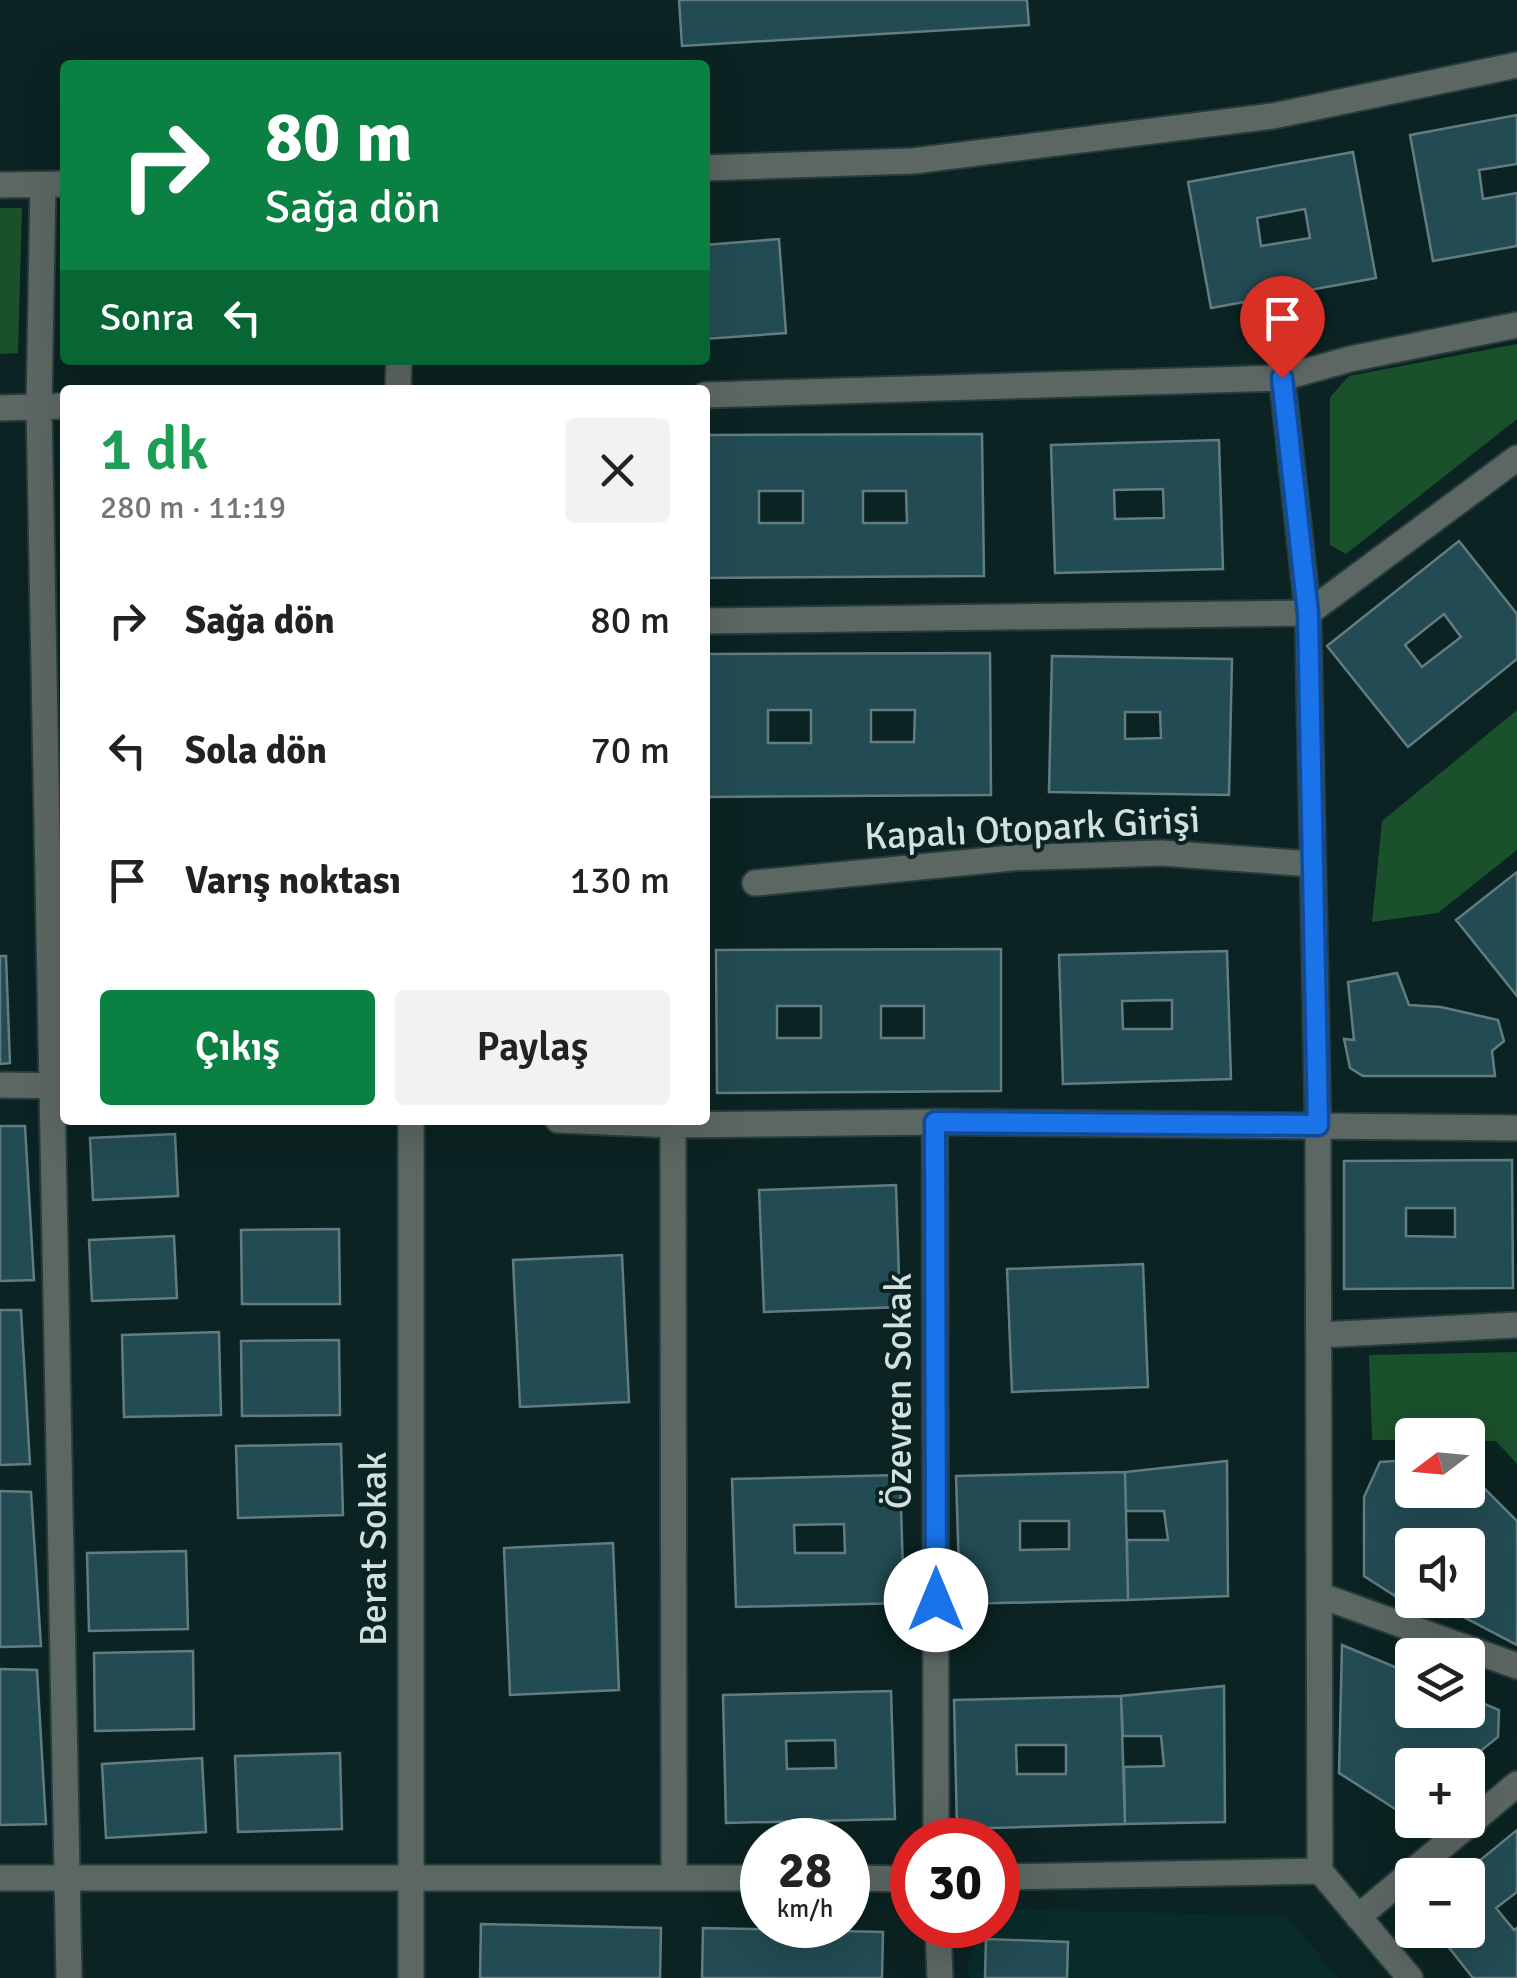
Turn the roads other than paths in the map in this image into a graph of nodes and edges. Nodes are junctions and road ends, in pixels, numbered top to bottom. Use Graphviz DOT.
graph roads {
  1 [pos="1517,65"];
  2 [pos="710,168"];
  3 [pos="0,185"];
  4 [pos="54,185"];
  5 [pos="1517,325"];
  6 [pos="1282,378"];
  7 [pos="710,394"];
  8 [pos="52,406"];
  9 [pos="0,408"];
  10 [pos="1517,458"];
  11 [pos="1308,613"];
  12 [pos="710,621"];
  13 [pos="1312,864"];
  14 [pos="755,883"];
  15 [pos="0,1084"];
  16 [pos="59,1086"];
  17 [pos="935,1122"];
  18 [pos="411,1125"];
  19 [pos="672,1125"];
  20 [pos="710,1125"];
  21 [pos="1318,1125"];
  22 [pos="1517,1128"];
  23 [pos="1517,1325"];
  24 [pos="1319,1335"];
  25 [pos="1319,1595"];
  26 [pos="1517,1666"];
  27 [pos="1517,1784"];
  28 [pos="936,1818"];
  29 [pos="1320,1872"];
  30 [pos="68,1877"];
  31 [pos="0,1878"];
  32 [pos="674,1878"];
  33 [pos="740,1878"];
  34 [pos="1020,1878"];
  35 [pos="410,1880"];
  36 [pos="1358,1917"];
  37 [pos="939,1948"];
  38 [pos="69,1978"];
  39 [pos="411,1978"];
  40 [pos="940,1978"];
  41 [pos="1410,1978"];
  1 -- 2 [label="street"];
  3 -- 4 [label="street"];
  4 -- 8 [label="street"];
  5 -- 6 [label="street"];
  6 -- 7 [label="street"];
  6 -- 11 [label="street"];
  8 -- 9 [label="street"];
  8 -- 16 [label="street"];
  10 -- 11 [label="street"];
  11 -- 12 [label="street"];
  11 -- 13 [label="street"];
  13 -- 14 [label="street, Kapalı Otopark Girişi"];
  13 -- 21 [label="street"];
  15 -- 16 [label="street"];
  16 -- 30 [label="street"];
  17 -- 20 [label="street"];
  17 -- 21 [label="street"];
  17 -- 28 [label="street, Özevren Sokak"];
  18 -- 35 [label="street, Berat Sokak"];
  19 -- 32 [label="street"];
  21 -- 22 [label="street"];
  21 -- 24 [label="street"];
  23 -- 24 [label="street"];
  24 -- 25 [label="street"];
  25 -- 26 [label="street"];
  25 -- 29 [label="street"];
  27 -- 36 [label="street"];
  29 -- 34 [label="street"];
  29 -- 36 [label="street"];
  30 -- 31 [label="street"];
  30 -- 35 [label="street"];
  30 -- 38 [label="street"];
  32 -- 33 [label="street"];
  32 -- 35 [label="street"];
  35 -- 39 [label="street, Berat Sokak"];
  36 -- 41 [label="street"];
  37 -- 40 [label="street"];
}
